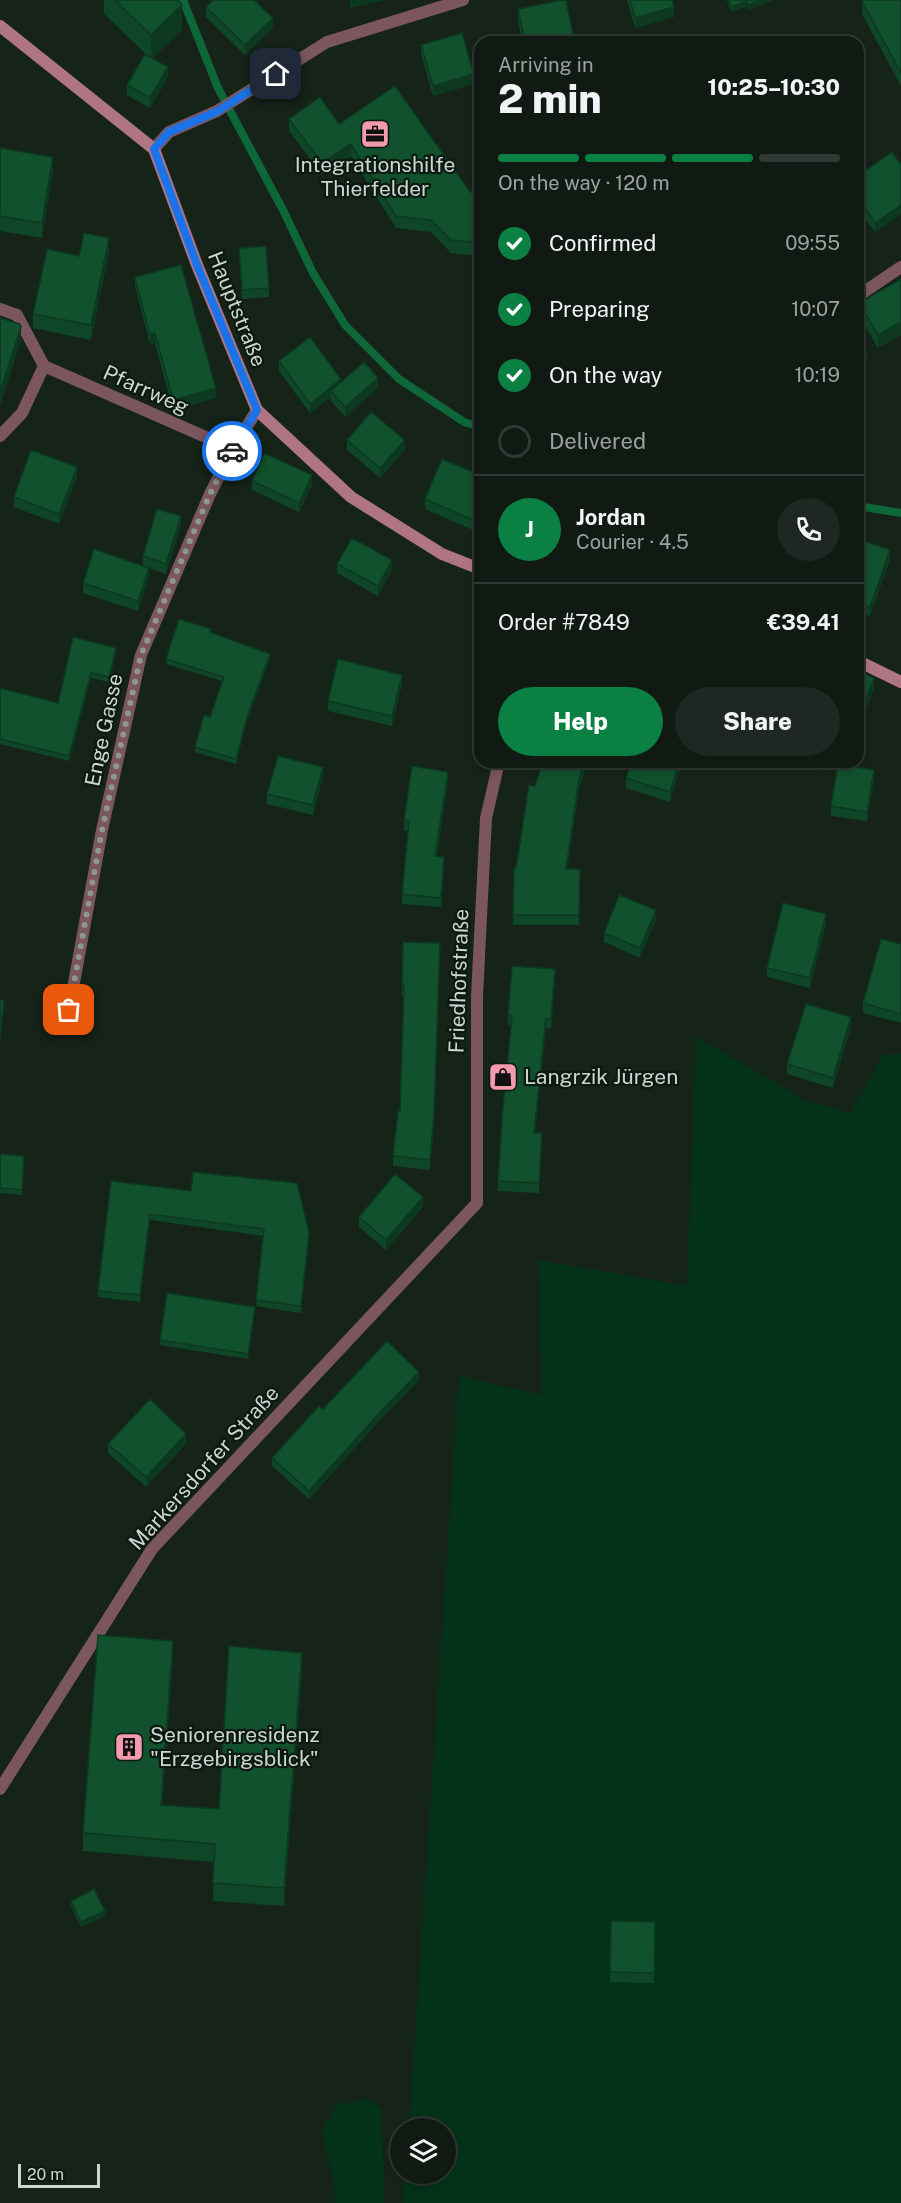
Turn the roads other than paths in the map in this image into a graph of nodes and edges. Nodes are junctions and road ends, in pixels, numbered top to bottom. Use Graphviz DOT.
graph roads {
  1 [pos="463,0"];
  2 [pos="0,26"];
  3 [pos="154,149"];
  4 [pos="901,267"];
  5 [pos="864,292"];
  6 [pos="0,309"];
  7 [pos="44,366"];
  8 [pos="257,410"];
  9 [pos="0,436"];
  10 [pos="233,450"];
  11 [pos="474,567"];
  12 [pos="864,664"];
  13 [pos="901,682"];
  14 [pos="498,768"];
  15 [pos="69,1010"];
  16 [pos="477,1203"];
  17 [pos="0,1789"];
  1 -- 3 [label="street"];
  2 -- 3 [label="main road"];
  3 -- 8 [label="main road, Hauptstraße"];
  4 -- 5 [label="street"];
  6 -- 7 [label="street"];
  7 -- 9 [label="street"];
  7 -- 10 [label="street, Pfarrweg"];
  8 -- 10 [label="street, Enge Gasse"];
  8 -- 11 [label="main road, Hauptstraße"];
  10 -- 15 [label="street, Enge Gasse"];
  12 -- 13 [label="main road"];
  14 -- 16 [label="street, Friedhofstraße"];
  16 -- 17 [label="street, Markersdorfer Straße"];
}
